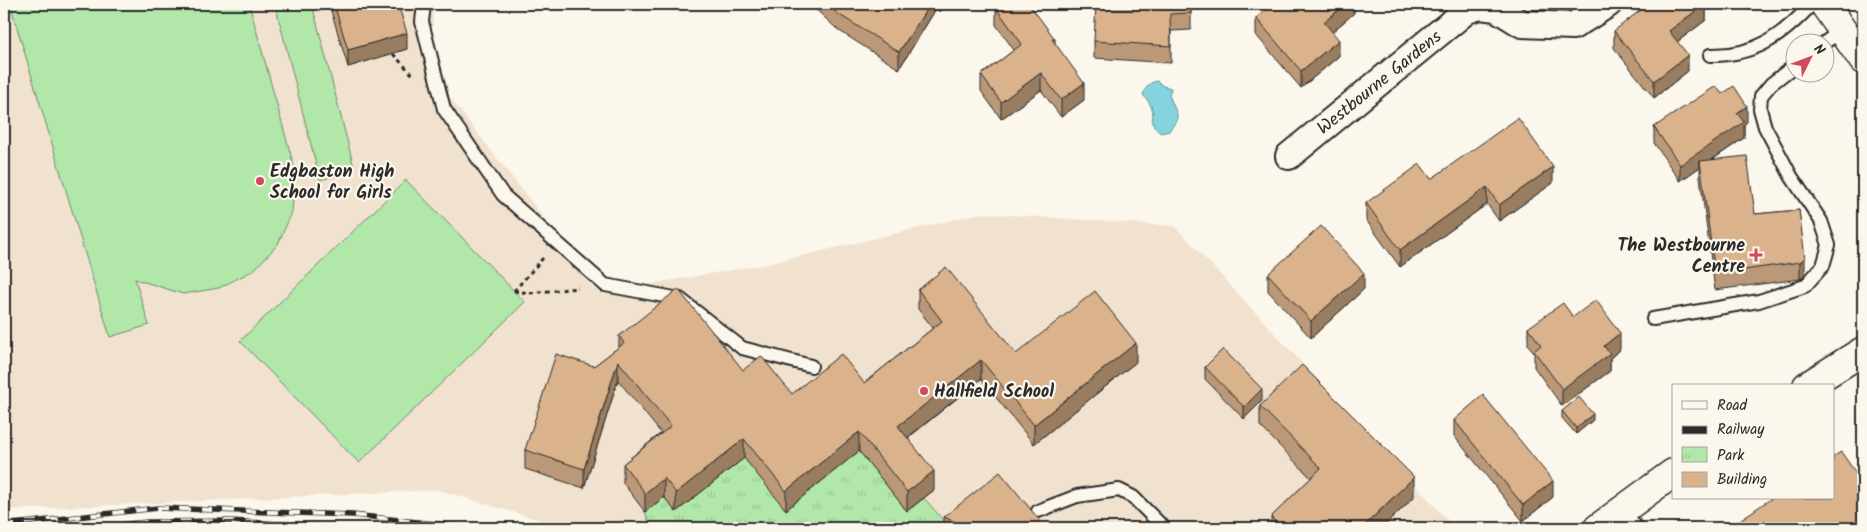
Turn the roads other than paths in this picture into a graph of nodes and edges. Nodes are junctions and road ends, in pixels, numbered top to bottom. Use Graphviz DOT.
graph roads {
  1 [pos="424,4"];
  2 [pos="1608,4"];
  3 [pos="1812,4"];
  4 [pos="1824,4"];
  5 [pos="1832,32"];
  6 [pos="1834,38"];
  7 [pos="1710,55"];
  8 [pos="1863,60"];
  9 [pos="1784,74"];
  10 [pos="1289,156"];
  11 [pos="1653,319"];
  12 [pos="1863,351"];
  13 [pos="811,366"];
  14 [pos="1810,384"];
  15 [pos="1672,474"];
  16 [pos="1038,512"];
  17 [pos="1630,519"];
  18 [pos="1164,528"];
  19 [pos="1598,528"];
  1 -- 13 [label="lane"];
  2 -- 10 [label="street, Westbourne Gardens"];
  3 -- 7 [label="lane"];
  4 -- 5 [label="main road"];
  6 -- 8 [label="main road"];
  9 -- 11 [label="lane"];
  12 -- 14 [label="main road"];
  15 -- 17 [label="main road"];
  16 -- 18 [label="lane"];
  17 -- 19 [label="main road"];
}
